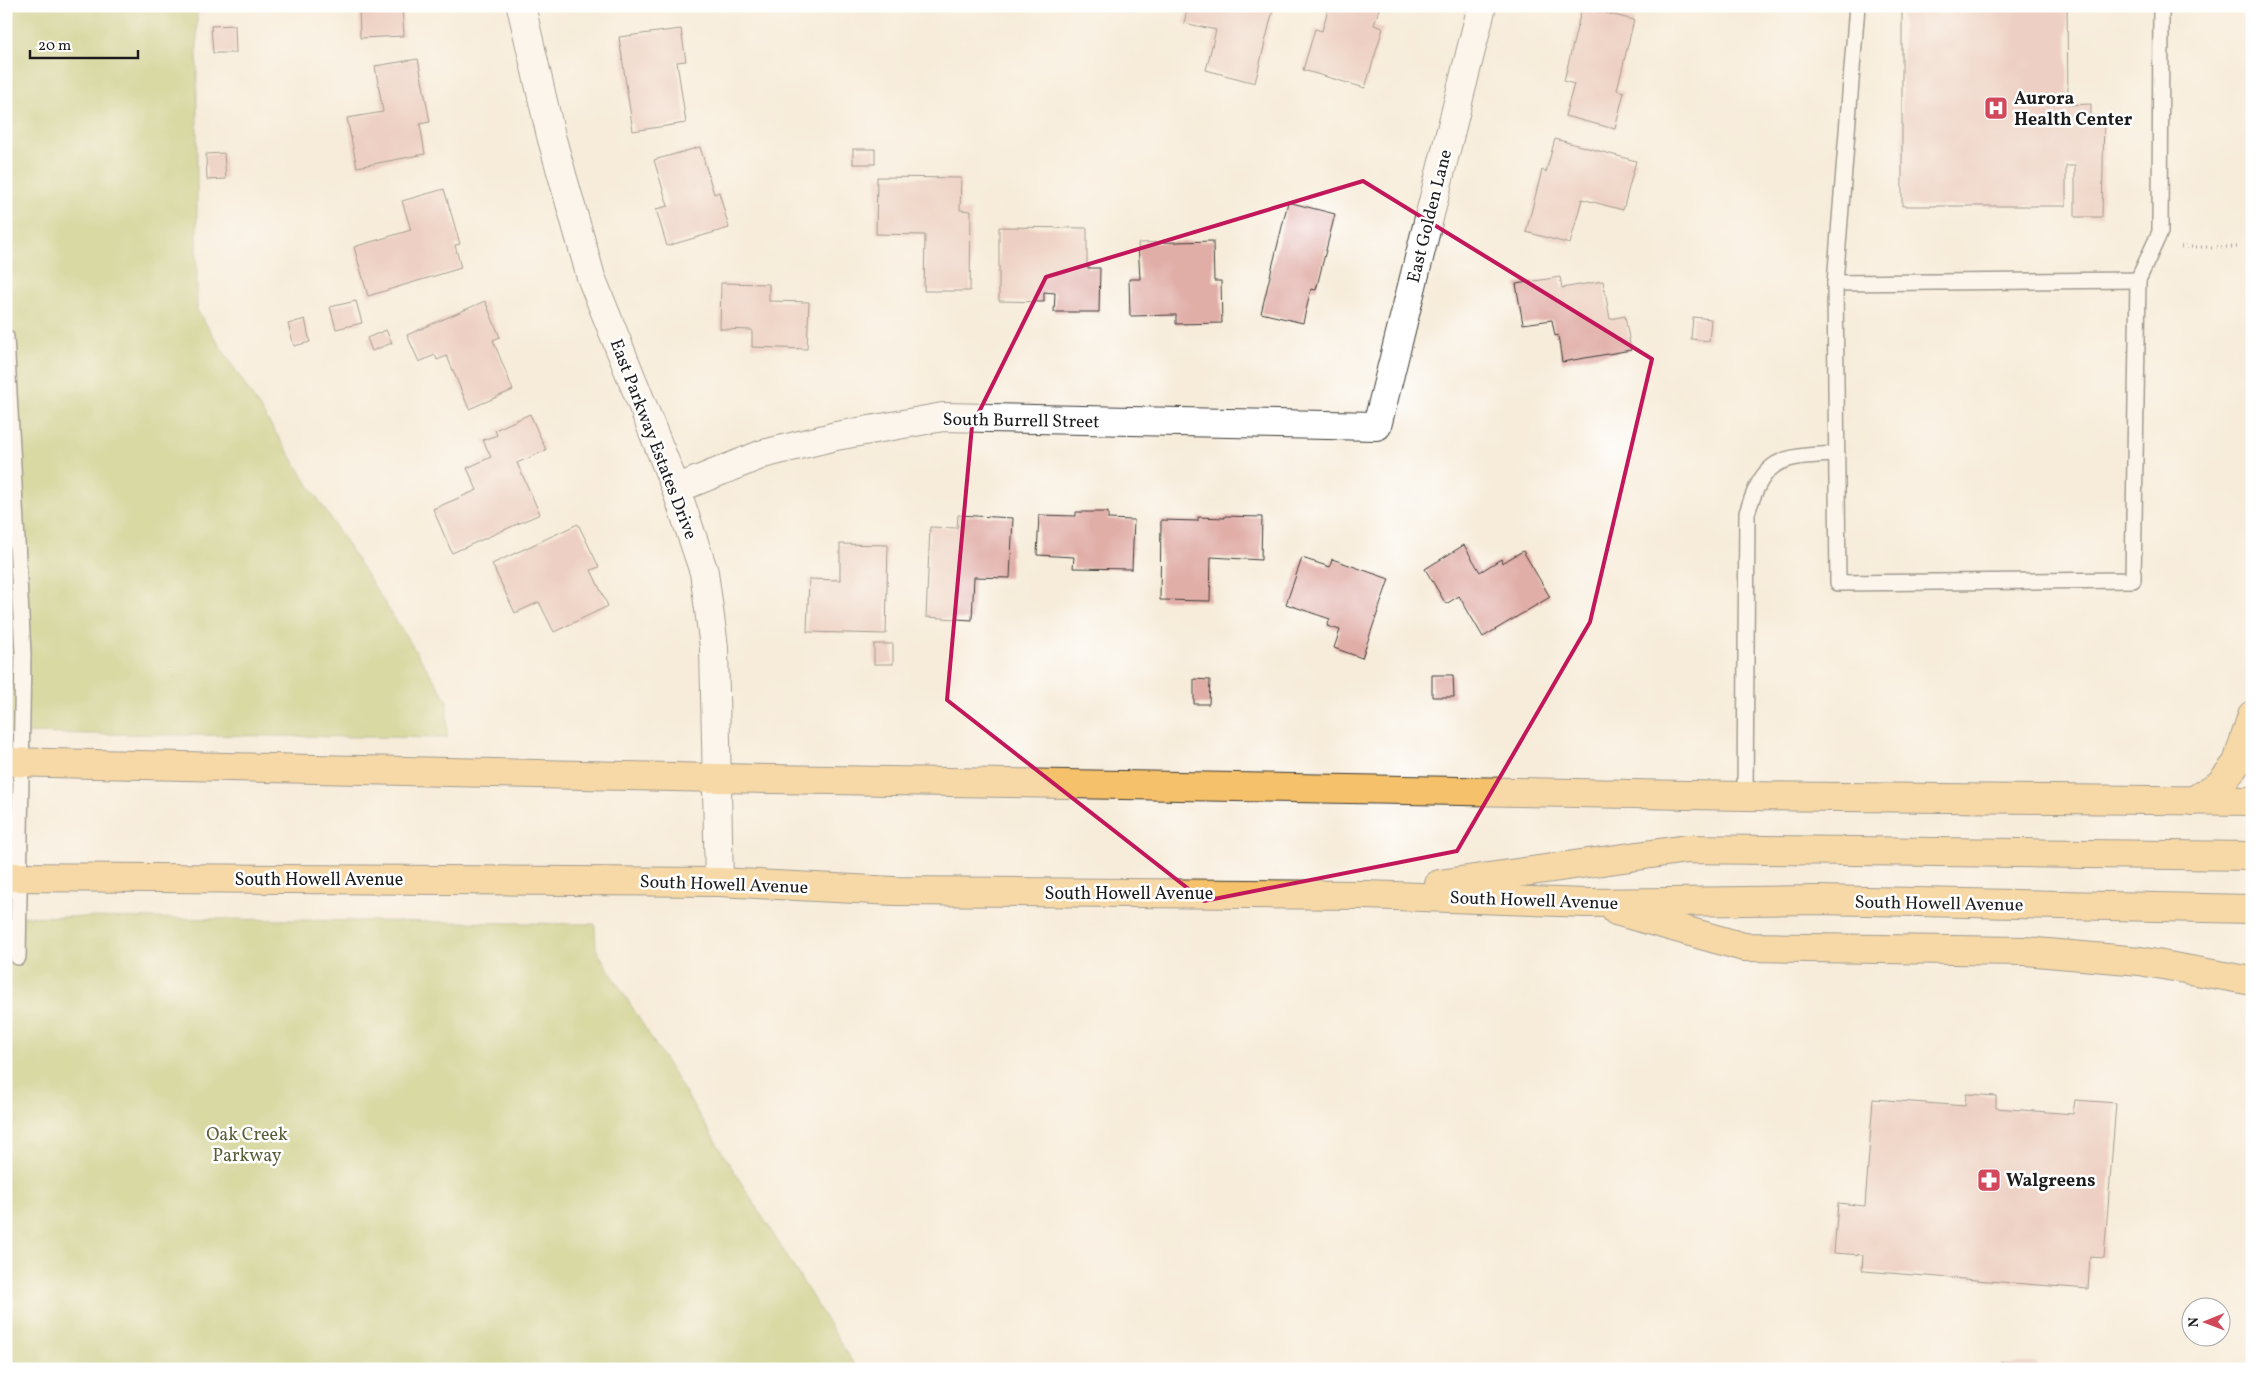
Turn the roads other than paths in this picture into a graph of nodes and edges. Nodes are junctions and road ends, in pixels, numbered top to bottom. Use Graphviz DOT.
graph roads {
  1 [pos="521,6"];
  2 [pos="1482,6"];
  3 [pos="1857,6"];
  4 [pos="2161,6"];
  5 [pos="2138,280"];
  6 [pos="1835,283"];
  7 [pos="6,336"];
  8 [pos="1377,426"];
  9 [pos="1837,454"];
  10 [pos="676,489"];
  11 [pos="2252,715"];
  12 [pos="14,762"];
  13 [pos="718,778"];
  14 [pos="1745,796"];
  15 [pos="2192,801"];
  16 [pos="2252,801"];
  17 [pos="2252,856"];
  18 [pos="13,877"];
  19 [pos="719,882"];
  20 [pos="1366,895"];
  21 [pos="1586,903"];
  22 [pos="2252,909"];
  23 [pos="18,956"];
  24 [pos="2252,981"];
  1 -- 10 [label="street, East Parkway Estates Drive"];
  2 -- 8 [label="street, East Golden Lane"];
  3 -- 6 [label="lane"];
  4 -- 5 [label="lane"];
  5 -- 6 [label="lane"];
  5 -- 9 [label="lane"];
  6 -- 9 [label="lane"];
  7 -- 12 [label="lane"];
  8 -- 10 [label="street, South Burrell Street"];
  9 -- 14 [label="lane"];
  10 -- 13 [label="street, East Parkway Estates Drive"];
  11 -- 15 [label="main road"];
  12 -- 13 [label="main road"];
  12 -- 18 [label="lane"];
  13 -- 14 [label="main road"];
  13 -- 19 [label="street, East Parkway Estates Drive"];
  14 -- 15 [label="main road"];
  15 -- 16 [label="main road"];
  17 -- 20 [label="main road"];
  18 -- 19 [label="main road, South Howell Avenue"];
  18 -- 23 [label="lane"];
  19 -- 20 [label="main road, South Howell Avenue"];
  20 -- 21 [label="main road, South Howell Avenue"];
  21 -- 22 [label="main road, South Howell Avenue"];
  21 -- 24 [label="main road"];
}
